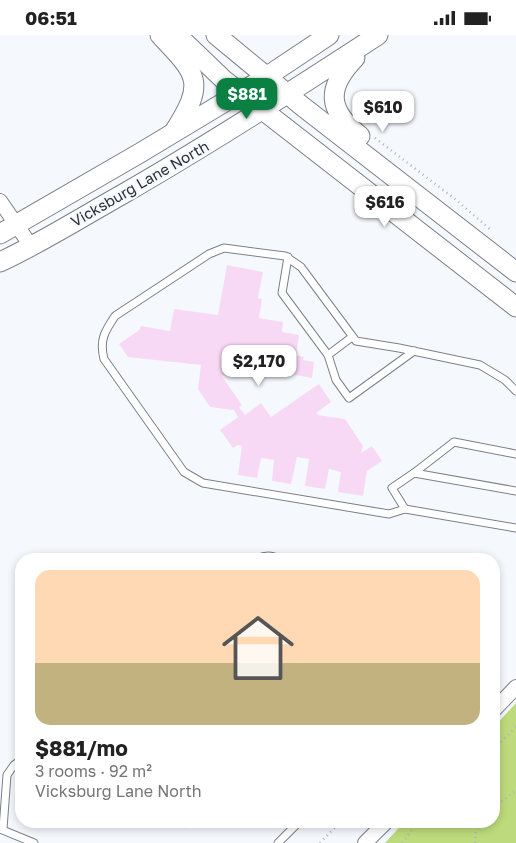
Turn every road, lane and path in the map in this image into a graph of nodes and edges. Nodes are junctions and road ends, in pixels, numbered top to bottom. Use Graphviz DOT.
graph roads {
  1 [pos="160,35"];
  2 [pos="177,35"];
  3 [pos="216,35"];
  4 [pos="329,35"];
  5 [pos="378,35"];
  6 [pos="266,77"];
  7 [pos="240,93"];
  8 [pos="288,95"];
  9 [pos="262,111"];
  10 [pos="172,133"];
  11 [pos="374,137"];
  12 [pos="0,201"];
  13 [pos="451,222"];
  14 [pos="16,225"];
  15 [pos="0,234"];
  16 [pos="497,236"];
  17 [pos="31,246"];
  18 [pos="288,257"];
  19 [pos="0,262"];
  20 [pos="516,272"];
  21 [pos="516,307"];
  22 [pos="352,337"];
  23 [pos="414,351"];
  24 [pos="328,355"];
  25 [pos="516,391"];
  26 [pos="516,454"];
  27 [pos="414,473"];
  28 [pos="516,491"];
  29 [pos="405,509"];
  30 [pos="516,528"];
  31 [pos="516,687"];
  32 [pos="500,704"];
  33 [pos="516,727"];
  34 [pos="500,743"];
  35 [pos="15,764"];
  36 [pos="516,790"];
  37 [pos="500,804"];
  38 [pos="293,828"];
  39 [pos="334,828"];
  40 [pos="380,828"];
  41 [pos="414,828"];
  42 [pos="478,828"];
  43 [pos="1,829"];
  44 [pos="34,843"];
  45 [pos="278,843"];
  46 [pos="320,843"];
  47 [pos="366,843"];
  48 [pos="402,843"];
  49 [pos="474,843"];
  1 -- 10 [label="main road"];
  2 -- 7 [label="main road"];
  3 -- 6 [label="main road"];
  4 -- 6 [label="main road, Vicksburg Lane North"];
  5 -- 8 [label="main road, Vicksburg Lane North"];
  5 -- 13 [label="main road"];
  6 -- 7 [label="main road, Vicksburg Lane North"];
  6 -- 8 [label="main road"];
  7 -- 9 [label="main road"];
  7 -- 10 [label="main road, Vicksburg Lane North"];
  8 -- 9 [label="main road, Vicksburg Lane North"];
  8 -- 13 [label="main road"];
  9 -- 17 [label="main road, Vicksburg Lane North"];
  9 -- 21 [label="main road"];
  10 -- 14 [label="main road, Vicksburg Lane North"];
  11 -- 16 [label="path"];
  12 -- 14 [label="street"];
  13 -- 20 [label="main road"];
  14 -- 15 [label="main road, Vicksburg Lane North"];
  14 -- 17 [label="street"];
  17 -- 19 [label="main road, Vicksburg Lane North"];
  18 -- 22 [label="lane"];
  18 -- 24 [label="lane"];
  18 -- 29 [label="lane"];
  22 -- 23 [label="lane"];
  22 -- 24 [label="lane"];
  23 -- 24 [label="lane"];
  23 -- 25 [label="lane"];
  26 -- 27 [label="lane"];
  27 -- 28 [label="lane"];
  27 -- 29 [label="lane"];
  29 -- 30 [label="lane"];
  31 -- 32 [label="street"];
  33 -- 34 [label="path"];
  35 -- 43 [label="lane"];
  36 -- 37 [label="path"];
  38 -- 45 [label="lane"];
  39 -- 46 [label="path"];
  40 -- 47 [label="street"];
  41 -- 48 [label="path"];
  42 -- 49 [label="path"];
  43 -- 44 [label="lane"];
}
